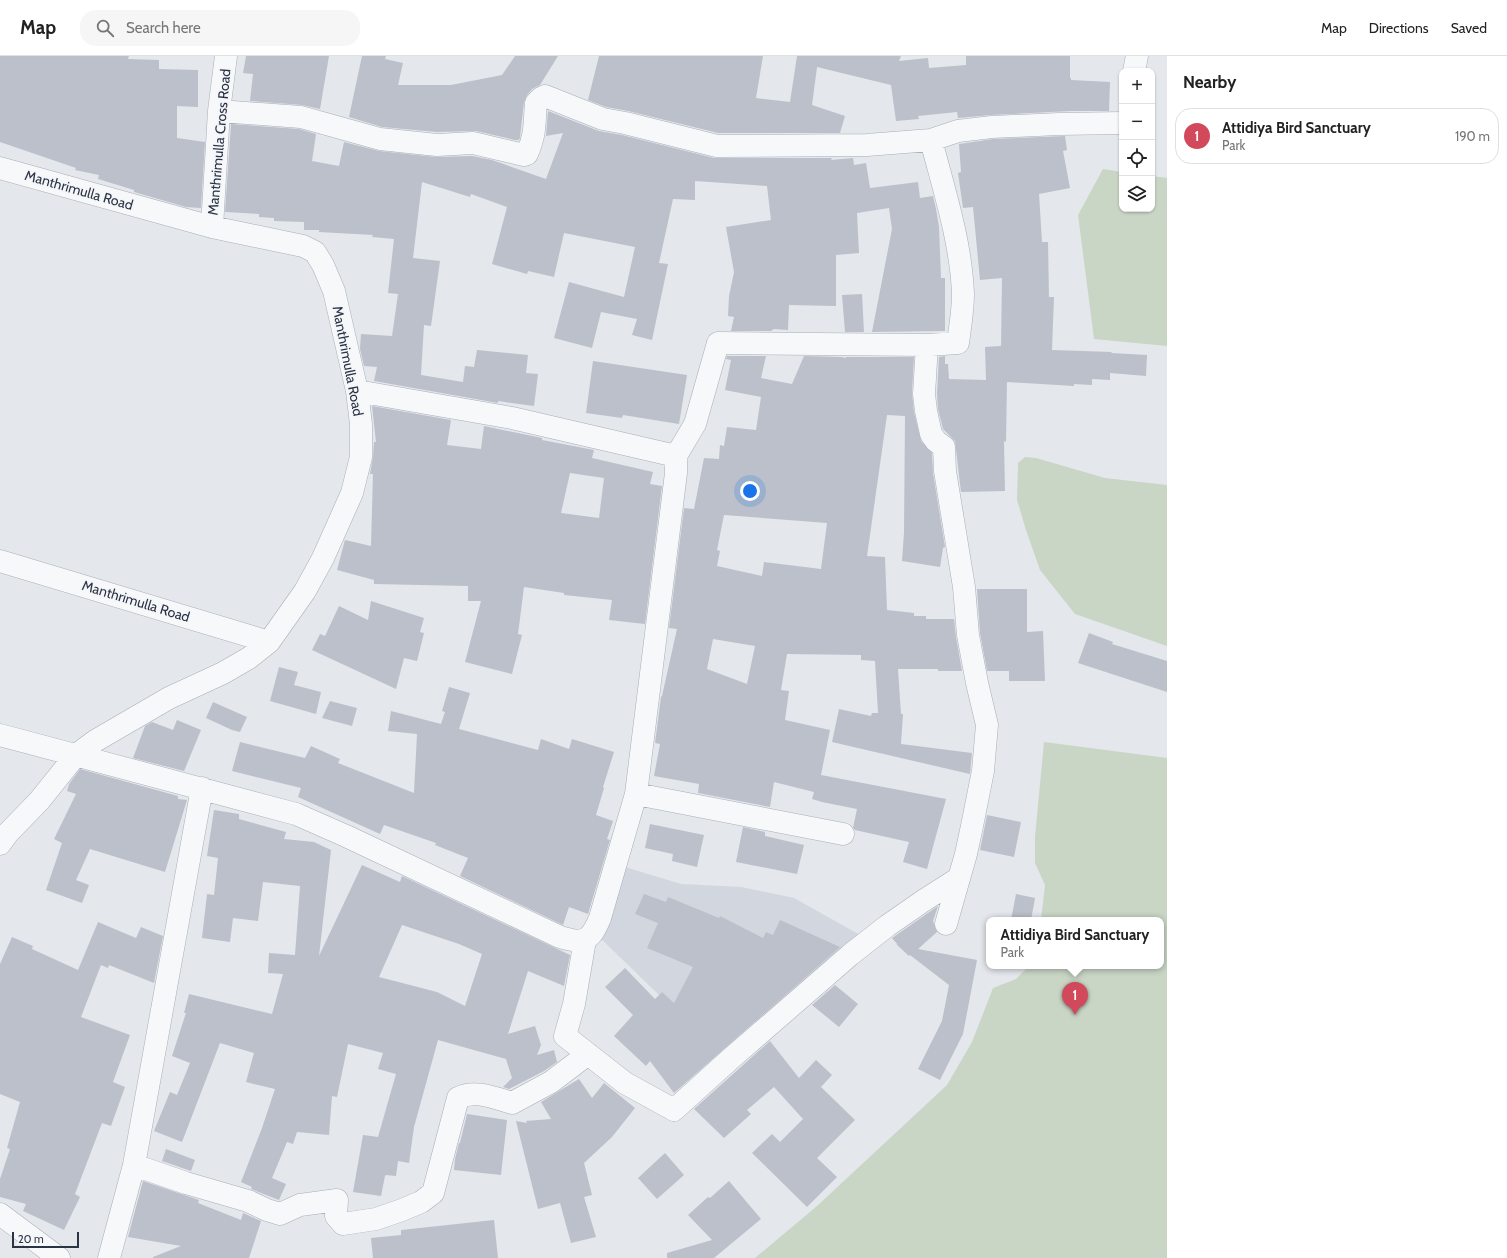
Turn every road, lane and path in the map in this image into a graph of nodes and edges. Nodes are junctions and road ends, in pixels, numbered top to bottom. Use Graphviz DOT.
graph roads {
  1 [pos="226,56"];
  2 [pos="1137,56"];
  3 [pos="1135,68"];
  4 [pos="219,111"];
  5 [pos="1119,123"];
  6 [pos="931,140"];
  7 [pos="0,168"];
  8 [pos="212,227"];
  9 [pos="927,345"];
  10 [pos="357,391"];
  11 [pos="676,456"];
  12 [pos="0,561"];
  13 [pos="269,642"];
  14 [pos="0,735"];
  15 [pos="76,755"];
  16 [pos="202,788"];
  17 [pos="636,794"];
  18 [pos="843,834"];
  19 [pos="0,844"];
  20 [pos="959,878"];
  21 [pos="946,924"];
  22 [pos="585,940"];
  23 [pos="588,1054"];
  24 [pos="134,1165"];
  25 [pos="0,1214"];
  26 [pos="59,1258"];
  27 [pos="109,1258"];
  1 -- 4 [label="street, Manthrimulla Cross Road"];
  2 -- 3 [label="street"];
  4 -- 6 [label="street"];
  4 -- 8 [label="street, Manthrimulla Cross Road"];
  5 -- 6 [label="street"];
  6 -- 9 [label="street"];
  7 -- 8 [label="street, Manthrimulla Road"];
  8 -- 10 [label="street, Manthrimulla Road"];
  9 -- 11 [label="street"];
  9 -- 20 [label="street"];
  10 -- 11 [label="street"];
  10 -- 13 [label="street, Manthrimulla Road"];
  11 -- 17 [label="street"];
  12 -- 13 [label="street, Manthrimulla Road"];
  13 -- 15 [label="street"];
  14 -- 15 [label="street"];
  15 -- 16 [label="street"];
  15 -- 19 [label="street"];
  16 -- 22 [label="street"];
  16 -- 24 [label="street"];
  17 -- 18 [label="street"];
  17 -- 22 [label="street"];
  20 -- 21 [label="street"];
  20 -- 23 [label="street"];
  22 -- 23 [label="street"];
  23 -- 24 [label="street"];
  24 -- 27 [label="street"];
  25 -- 26 [label="street"];
}
